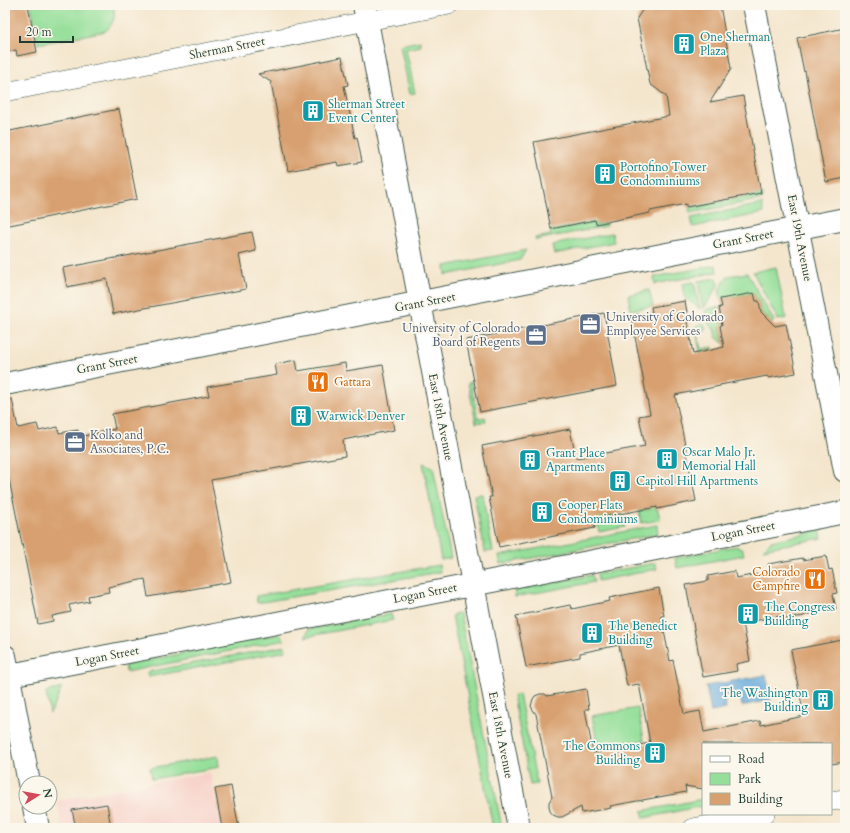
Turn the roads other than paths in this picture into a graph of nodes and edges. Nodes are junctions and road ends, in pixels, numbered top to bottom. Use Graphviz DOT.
graph roads {
  1 [pos="449,5"];
  2 [pos="754,5"];
  3 [pos="365,13"];
  4 [pos="5,92"];
  5 [pos="845,219"];
  6 [pos="798,228"];
  7 [pos="420,303"];
  8 [pos="5,384"];
  9 [pos="845,471"];
  10 [pos="845,512"];
  11 [pos="473,584"];
  12 [pos="6,669"];
  13 [pos="27,775"];
  14 [pos="845,799"];
  15 [pos="832,801"];
  16 [pos="36,815"];
  17 [pos="760,815"];
  18 [pos="38,828"];
  19 [pos="519,828"];
  20 [pos="692,828"];
  1 -- 3 [label="street, Sherman Street"];
  2 -- 6 [label="street, East 19th Avenue"];
  3 -- 4 [label="street, Sherman Street"];
  3 -- 7 [label="street, East 18th Avenue"];
  5 -- 6 [label="street, Grant Street"];
  6 -- 7 [label="street, Grant Street"];
  6 -- 9 [label="street, East 19th Avenue"];
  7 -- 8 [label="street, Grant Street"];
  7 -- 11 [label="street, East 18th Avenue"];
  10 -- 11 [label="street, Logan Street"];
  11 -- 12 [label="street, Logan Street"];
  11 -- 19 [label="street, East 18th Avenue"];
  12 -- 13 [label="street"];
  14 -- 15 [label="street"];
  16 -- 18 [label="street"];
  17 -- 20 [label="street"];
}
